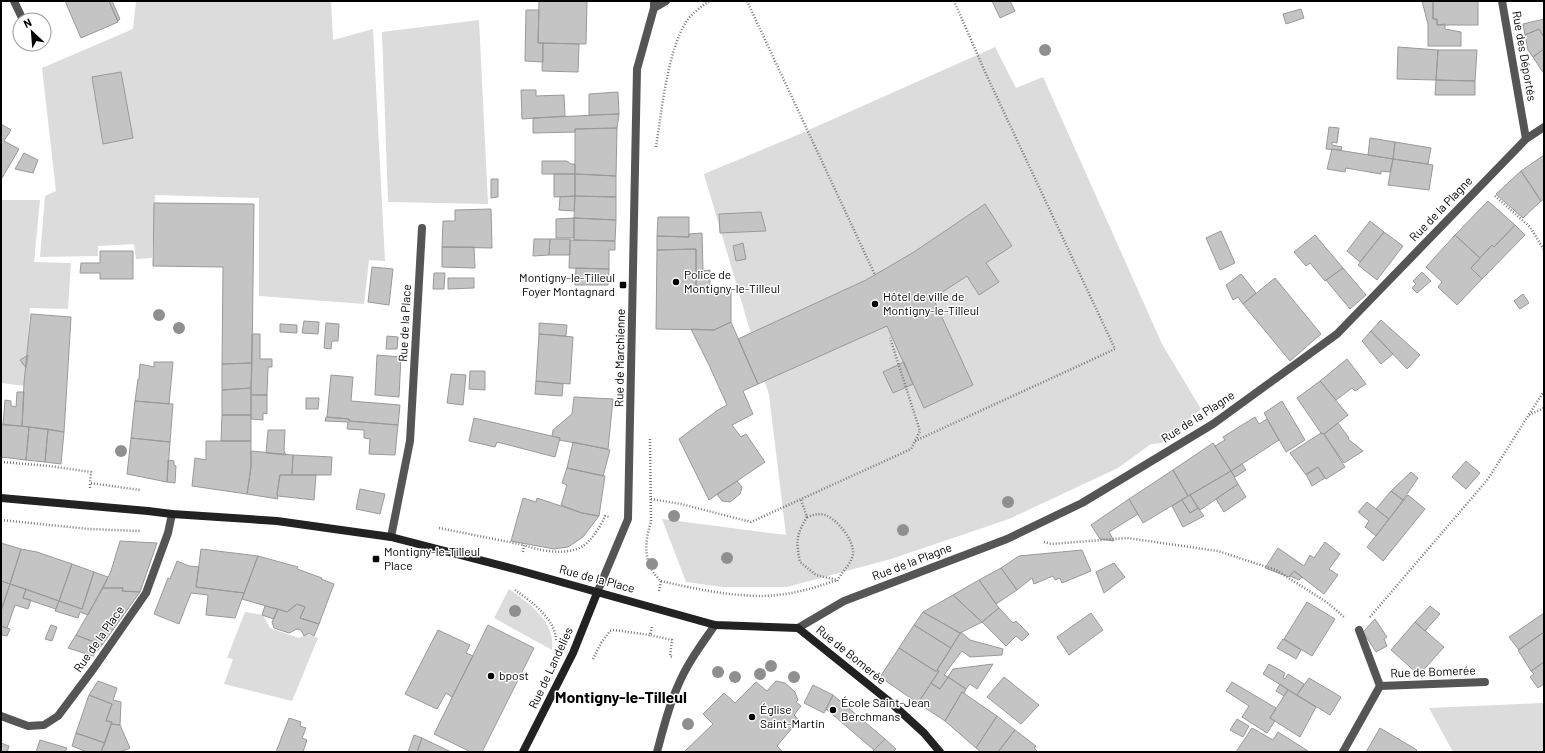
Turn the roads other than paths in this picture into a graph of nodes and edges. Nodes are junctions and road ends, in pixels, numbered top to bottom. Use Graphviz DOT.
graph roads {
  1 [pos="14,1"];
  2 [pos="666,1"];
  3 [pos="1502,1"];
  4 [pos="654,4"];
  5 [pos="19,12"];
  6 [pos="1544,127"];
  7 [pos="1526,139"];
  8 [pos="422,228"];
  9 [pos="1,498"];
  10 [pos="172,514"];
  11 [pos="392,537"];
  12 [pos="598,593"];
  13 [pos="715,625"];
  14 [pos="798,628"];
  15 [pos="1359,630"];
  16 [pos="1486,682"];
  17 [pos="1380,686"];
  18 [pos="1,716"];
  19 [pos="523,752"];
  20 [pos="657,752"];
  21 [pos="940,752"];
  22 [pos="1342,752"];
  1 -- 5 [label="street"];
  2 -- 4 [label="street"];
  3 -- 7 [label="street, Rue des Déportés"];
  4 -- 12 [label="street, Rue de Marchienne"];
  6 -- 7 [label="street, Rue de la Plagne"];
  7 -- 14 [label="street, Rue de la Plagne"];
  8 -- 11 [label="street, Rue de la Place"];
  9 -- 10 [label="main road, Rue de la Place"];
  10 -- 11 [label="main road, Rue de la Place"];
  10 -- 18 [label="street, Rue de la Place"];
  11 -- 12 [label="main road, Rue de la Place"];
  12 -- 13 [label="main road, Rue de la Place"];
  12 -- 19 [label="main road, Rue de Landelies"];
  13 -- 14 [label="main road, Rue de la Place"];
  13 -- 20 [label="street"];
  14 -- 21 [label="main road, Rue de Bomerée"];
  15 -- 17 [label="street, Rue de Bomerée"];
  16 -- 17 [label="street, Rue de Bomerée"];
  17 -- 22 [label="street, Rue de Bomerée"];
}
